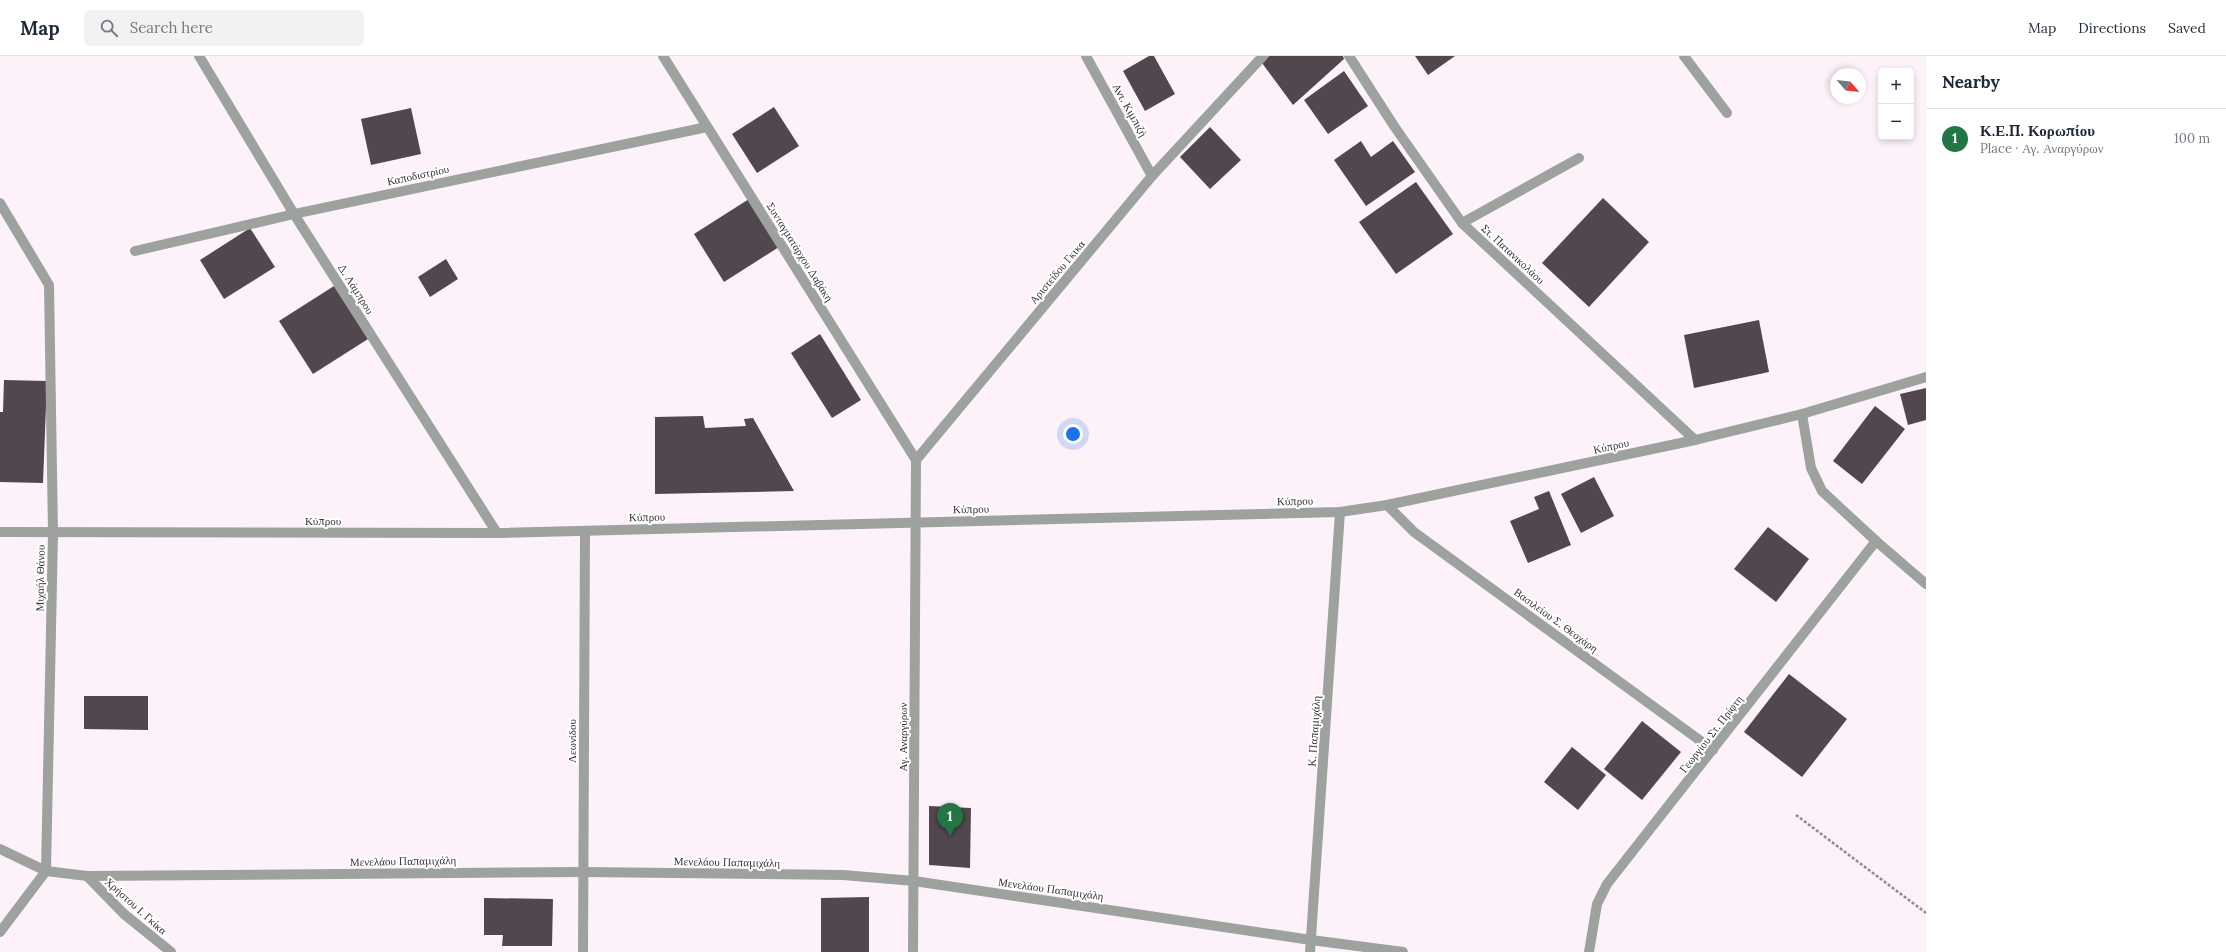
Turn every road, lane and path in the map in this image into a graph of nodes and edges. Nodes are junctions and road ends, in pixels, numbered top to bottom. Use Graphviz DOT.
graph roads {
  1 [pos="199,56"];
  2 [pos="663,56"];
  3 [pos="1086,56"];
  4 [pos="1263,56"];
  5 [pos="1350,56"];
  6 [pos="1684,56"];
  7 [pos="1727,113"];
  8 [pos="707,127"];
  9 [pos="1579,158"];
  10 [pos="1152,176"];
  11 [pos="0,203"];
  12 [pos="294,214"];
  13 [pos="1462,223"];
  14 [pos="135,251"];
  15 [pos="1926,377"];
  16 [pos="1802,414"];
  17 [pos="1695,440"];
  18 [pos="916,460"];
  19 [pos="1387,505"];
  20 [pos="1340,512"];
  21 [pos="916,522"];
  22 [pos="585,531"];
  23 [pos="0,532"];
  24 [pos="53,532"];
  25 [pos="497,533"];
  26 [pos="1876,542"];
  27 [pos="1926,584"];
  28 [pos="1713,750"];
  29 [pos="1796,814"];
  30 [pos="0,848"];
  31 [pos="46,871"];
  32 [pos="583,872"];
  33 [pos="86,876"];
  34 [pos="914,881"];
  35 [pos="1926,913"];
  36 [pos="0,932"];
  37 [pos="1311,940"];
  38 [pos="171,952"];
  39 [pos="583,952"];
  40 [pos="913,952"];
  41 [pos="1310,952"];
  42 [pos="1403,952"];
  43 [pos="1589,952"];
  1 -- 12 [label="street, Δ. Λάμπρου"];
  2 -- 8 [label="street, Συνταγματάρχου Δαβάκη"];
  3 -- 10 [label="street, Αντ. Κιμπιζή"];
  4 -- 10 [label="street, Αριστείδου Γκικα"];
  5 -- 13 [label="street, Στ. Πατανικολάου"];
  6 -- 7 [label="street"];
  8 -- 12 [label="street, Καποδιστρίου"];
  8 -- 18 [label="street, Συνταγματάρχου Δαβάκη"];
  9 -- 13 [label="street"];
  10 -- 18 [label="street, Αριστείδου Γκικα"];
  11 -- 24 [label="street, Μιχαήλ Θάνου"];
  12 -- 14 [label="street, Καποδιστρίου"];
  12 -- 25 [label="street, Δ. Λάμπρου"];
  13 -- 17 [label="street, Στ. Πατανικολάου"];
  15 -- 16 [label="street, Κύπρου"];
  16 -- 17 [label="street, Κύπρου"];
  16 -- 26 [label="street"];
  17 -- 19 [label="street, Κύπρου"];
  18 -- 21 [label="street"];
  19 -- 20 [label="street, Κύπρου"];
  19 -- 28 [label="street, Βασιλείου Σ. Θεοχάρη"];
  20 -- 21 [label="street, Κύπρου"];
  20 -- 37 [label="street, Κ. Παπαμιχάλη"];
  21 -- 22 [label="street, Κύπρου"];
  21 -- 34 [label="street, Αγ. Αναργύρων"];
  22 -- 25 [label="street, Κύπρου"];
  22 -- 32 [label="street, Λεωνίδου"];
  23 -- 24 [label="street, Κύπρου"];
  24 -- 25 [label="street, Κύπρου"];
  24 -- 31 [label="street, Μιχαήλ Θάνου"];
  26 -- 27 [label="street"];
  26 -- 28 [label="street, Γεωργίου Στ. Πρίφτη"];
  28 -- 43 [label="street, Γεωργίου Στ. Πρίφτη"];
  29 -- 35 [label="path"];
  30 -- 31 [label="street, Μενελάου Παπαμιχάλη"];
  31 -- 33 [label="street, Μενελάου Παπαμιχάλη"];
  31 -- 36 [label="street"];
  32 -- 33 [label="street, Μενελάου Παπαμιχάλη"];
  32 -- 34 [label="street, Μενελάου Παπαμιχάλη"];
  32 -- 39 [label="street, Λεωνίδου"];
  33 -- 38 [label="street, Χρήστου Ι. Γκίκα"];
  34 -- 37 [label="street, Μενελάου Παπαμιχάλη"];
  34 -- 40 [label="street, Αγ. Αναργύρων"];
  37 -- 41 [label="street, Κ. Παπαμιχάλη"];
  37 -- 42 [label="street, Μενελάου Παπαμιχάλη"];
}
